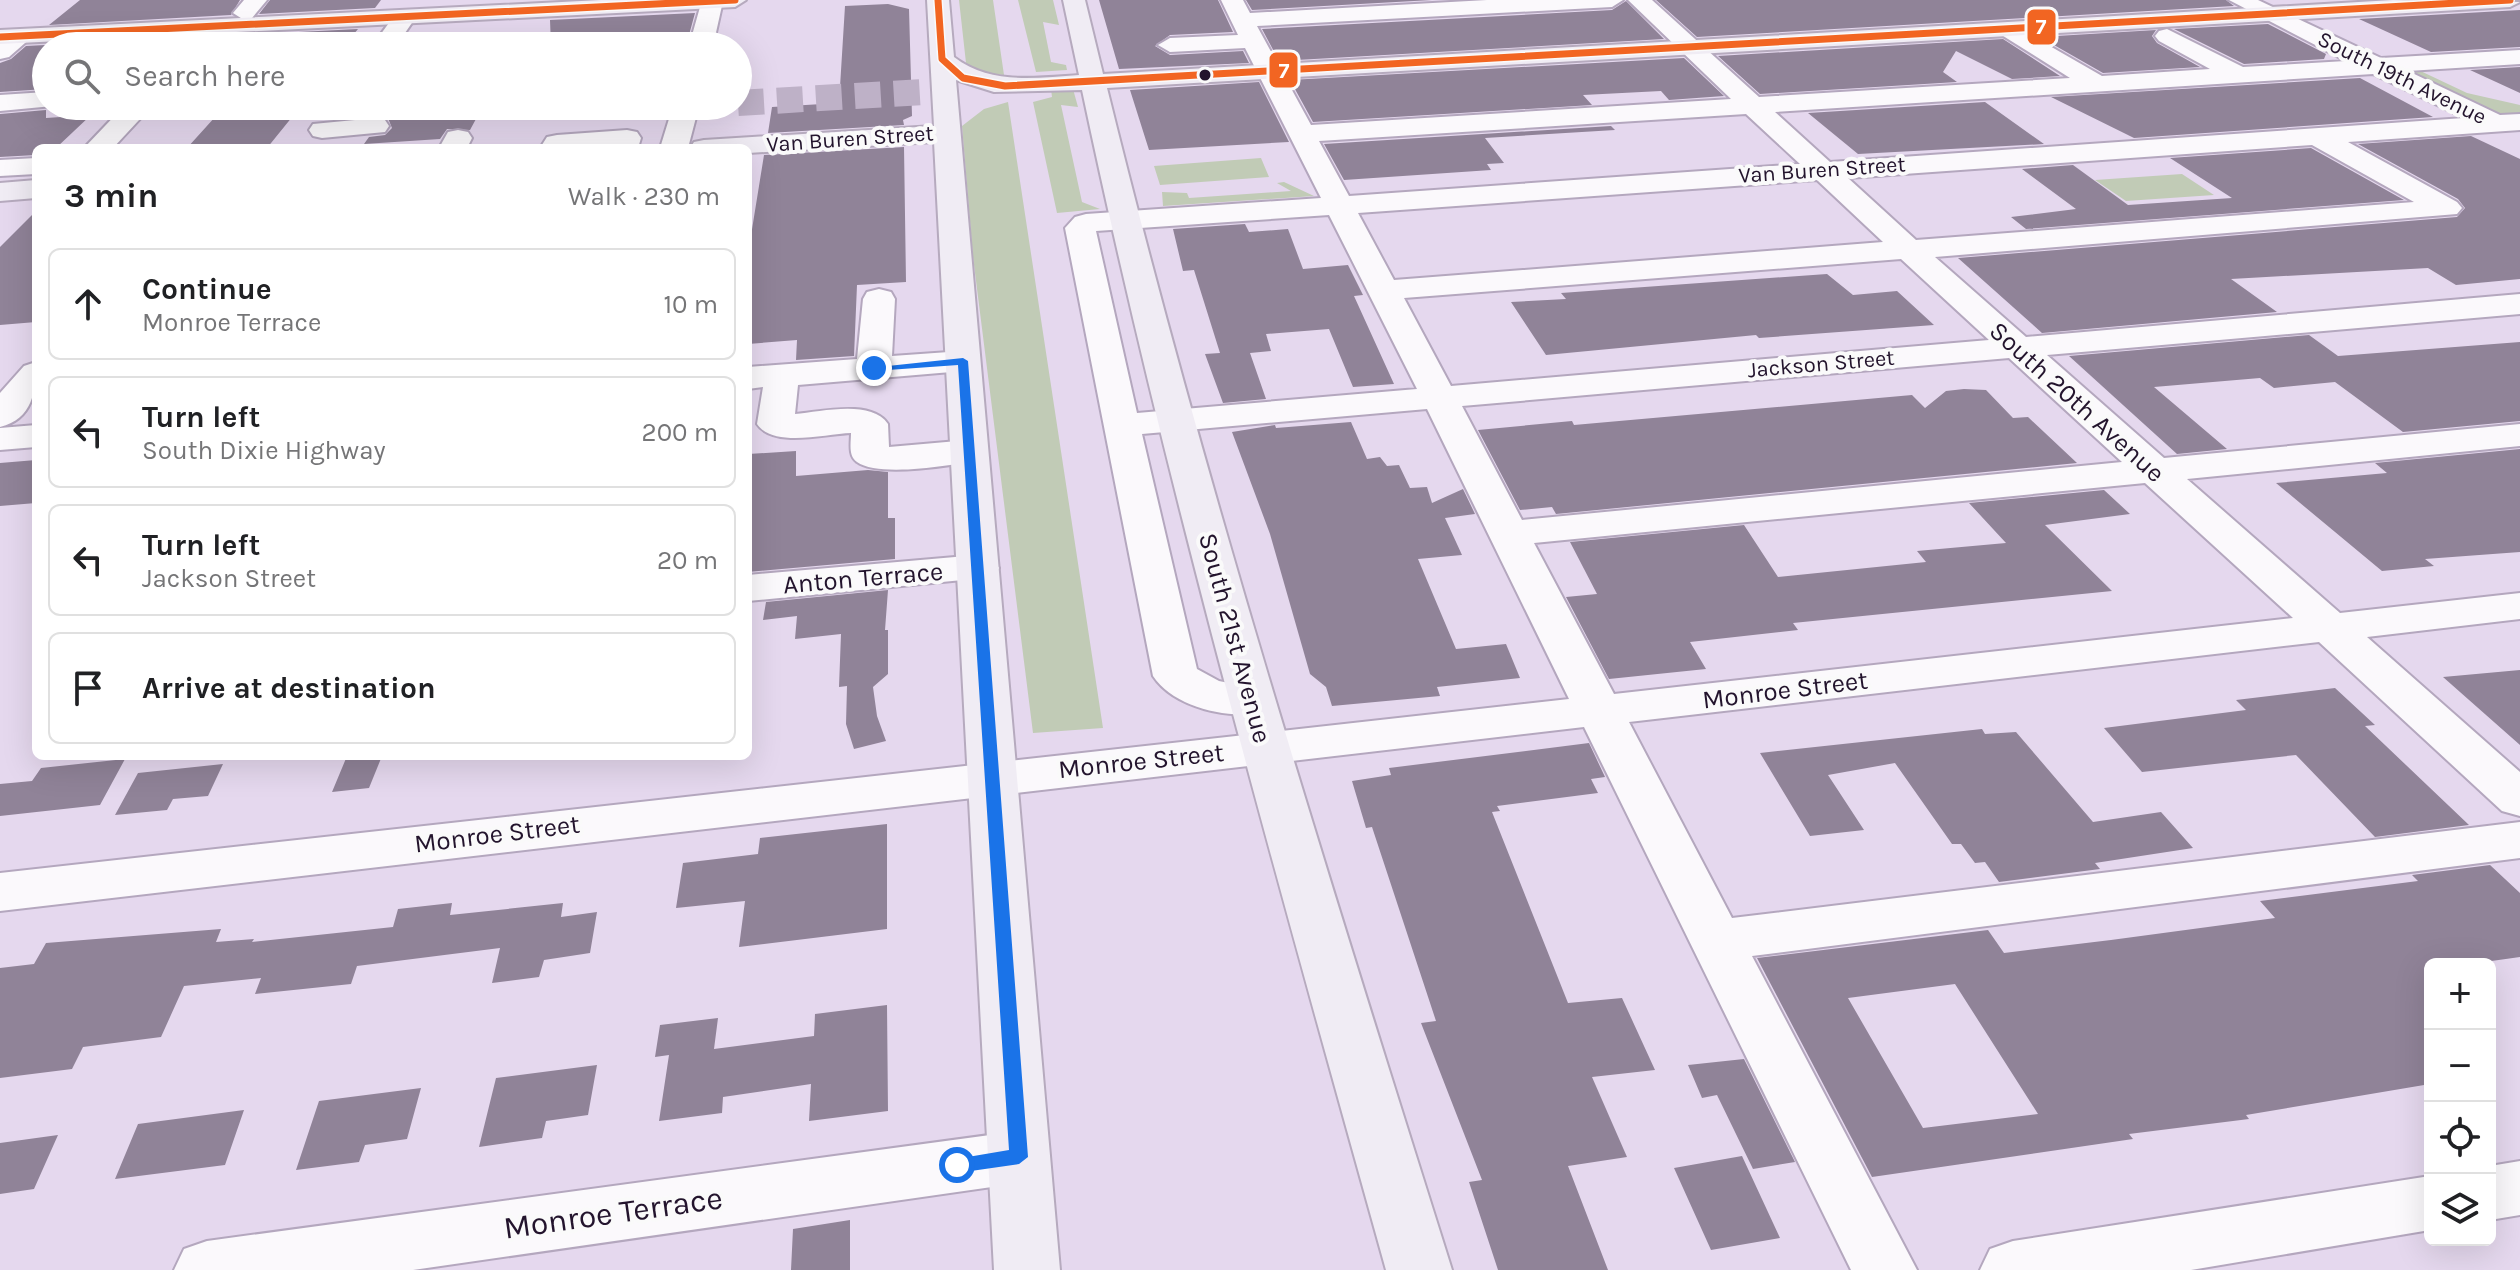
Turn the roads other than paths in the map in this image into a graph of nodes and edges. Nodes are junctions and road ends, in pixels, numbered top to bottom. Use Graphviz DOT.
graph roads {
  1 [pos="502,0"];
  2 [pos="725,0"];
  3 [pos="938,0"];
  4 [pos="1074,0"];
  5 [pos="1612,0"];
  6 [pos="1639,0"];
  7 [pos="2240,0"];
  8 [pos="2510,0"];
  9 [pos="250,6"];
  10 [pos="396,7"];
  11 [pos="2268,14"];
  12 [pos="1213,17"];
  13 [pos="1241,19"];
  14 [pos="2008,29"];
  15 [pos="7,32"];
  16 [pos="388,32"];
  17 [pos="708,32"];
  18 [pos="2167,36"];
  19 [pos="1170,45"];
  20 [pos="1690,47"];
  21 [pos="0,52"];
  22 [pos="2520,57"];
  23 [pos="942,59"];
  24 [pos="2426,63"];
  25 [pos="2377,66"];
  26 [pos="1268,72"];
  27 [pos="2239,75"];
  28 [pos="1073,83"];
  29 [pos="2098,84"];
  30 [pos="2479,87"];
  31 [pos="32,101"];
  32 [pos="0,103"];
  33 [pos="958,106"];
  34 [pos="1760,112"];
  35 [pos="1810,114"];
  36 [pos="125,120"];
  37 [pos="329,120"];
  38 [pos="681,120"];
  39 [pos="376,126"];
  40 [pos="2512,127"];
  41 [pos="1300,134"];
  42 [pos="2316,136"];
  43 [pos="315,139"];
  44 [pos="102,144"];
  45 [pos="556,144"];
  46 [pos="625,144"];
  47 [pos="675,144"];
  48 [pos="740,144"];
  49 [pos="32,166"];
  50 [pos="0,168"];
  51 [pos="1823,170"];
  52 [pos="32,189"];
  53 [pos="0,192"];
  54 [pos="1336,204"];
  55 [pos="1125,218"];
  56 [pos="1910,251"];
  57 [pos="1383,290"];
  58 [pos="879,299"];
  59 [pos="2520,304"];
  60 [pos="2017,348"];
  61 [pos="963,361"];
  62 [pos="874,368"];
  63 [pos="765,377"];
  64 [pos="32,378"];
  65 [pos="1439,397"];
  66 [pos="0,416"];
  67 [pos="1177,420"];
  68 [pos="1122,425"];
  69 [pos="2520,435"];
  70 [pos="32,436"];
  71 [pos="0,439"];
  72 [pos="969,451"];
  73 [pos="2155,472"];
  74 [pos="1508,533"];
  75 [pos="978,568"];
  76 [pos="752,588"];
  77 [pos="2520,606"];
  78 [pos="2327,627"];
  79 [pos="1251,701"];
  80 [pos="1597,712"];
  81 [pos="1264,748"];
  82 [pos="992,777"];
  83 [pos="2520,799"];
  84 [pos="2520,840"];
  85 [pos="0,892"];
  86 [pos="1715,940"];
  87 [pos="1019,1157"];
  88 [pos="2520,1188"];
  89 [pos="2496,1192"];
  90 [pos="2424,1204"];
  91 [pos="207,1270"];
  92 [pos="1027,1270"];
  93 [pos="1419,1270"];
  94 [pos="1884,1270"];
  95 [pos="2013,1270"];
  1 -- 10 [label="main road"];
  2 -- 10 [label="main road"];
  2 -- 17 [label="street"];
  3 -- 23 [label="main road"];
  4 -- 28 [label="main road, South 21st Avenue"];
  5 -- 13 [label="street"];
  6 -- 20 [label="street, South 20th Avenue"];
  7 -- 11 [label="street, South 19th Avenue"];
  8 -- 11 [label="main road"];
  9 -- 10 [label="main road"];
  9 -- 15 [label="main road"];
  10 -- 15 [label="main road"];
  10 -- 16 [label="street"];
  11 -- 14 [label="main road"];
  11 -- 25 [label="street, South 19th Avenue"];
  12 -- 13 [label="street"];
  13 -- 19 [label="street"];
  13 -- 26 [label="street"];
  14 -- 20 [label="main road"];
  14 -- 29 [label="street"];
  15 -- 21 [label="street"];
  18 -- 27 [label="street"];
  20 -- 26 [label="main road"];
  20 -- 34 [label="street, South 20th Avenue"];
  22 -- 24 [label="street"];
  23 -- 28 [label="main road"];
  23 -- 33 [label="main road"];
  24 -- 25 [label="street"];
  24 -- 30 [label="street"];
  25 -- 27 [label="street"];
  25 -- 40 [label="street, South 19th Avenue"];
  26 -- 28 [label="main road"];
  26 -- 41 [label="street"];
  27 -- 29 [label="street"];
  28 -- 33 [label="main road, Van Buren Street"];
  28 -- 55 [label="main road, South 21st Avenue"];
  29 -- 34 [label="street"];
  31 -- 32 [label="street"];
  33 -- 48 [label="main road, Van Buren Street"];
  33 -- 61 [label="main road"];
  34 -- 35 [label="street"];
  34 -- 41 [label="street"];
  34 -- 51 [label="street, South 20th Avenue"];
  36 -- 44 [label="street"];
  37 -- 43 [label="street"];
  38 -- 47 [label="street"];
  39 -- 43 [label="street"];
  40 -- 42 [label="street, Van Buren Street"];
  41 -- 54 [label="street"];
  42 -- 51 [label="street, Van Buren Street"];
  42 -- 56 [label="street"];
  45 -- 46 [label="street"];
  49 -- 50 [label="street"];
  51 -- 54 [label="street, Van Buren Street"];
  51 -- 56 [label="street, South 20th Avenue"];
  52 -- 53 [label="main road"];
  54 -- 55 [label="street, Van Buren Street"];
  54 -- 57 [label="street"];
  55 -- 67 [label="main road, South 21st Avenue"];
  55 -- 68 [label="street, Van Buren Street"];
  56 -- 57 [label="street"];
  56 -- 60 [label="street, South 20th Avenue"];
  57 -- 65 [label="street"];
  58 -- 62 [label="street"];
  59 -- 60 [label="street, Jackson Street"];
  60 -- 65 [label="street, Jackson Street"];
  60 -- 73 [label="street, South 20th Avenue"];
  61 -- 62 [label="street"];
  61 -- 72 [label="main road"];
  62 -- 63 [label="street"];
  63 -- 72 [label="street"];
  64 -- 66 [label="street"];
  65 -- 67 [label="street, Jackson Street"];
  65 -- 74 [label="street"];
  67 -- 68 [label="street, Jackson Street"];
  67 -- 79 [label="main road, South 21st Avenue"];
  68 -- 79 [label="street"];
  69 -- 73 [label="street"];
  70 -- 71 [label="street"];
  72 -- 75 [label="main road"];
  73 -- 74 [label="street"];
  73 -- 78 [label="street, South 20th Avenue"];
  74 -- 80 [label="street"];
  75 -- 76 [label="street, Anton Terrace"];
  75 -- 82 [label="main road"];
  77 -- 78 [label="street, Monroe Street"];
  78 -- 80 [label="street, Monroe Street"];
  78 -- 83 [label="street, South 20th Avenue"];
  79 -- 81 [label="main road, South 21st Avenue"];
  80 -- 81 [label="street, Monroe Street"];
  80 -- 86 [label="street"];
  81 -- 82 [label="street, Monroe Street"];
  81 -- 93 [label="main road, South 21st Avenue"];
  82 -- 85 [label="street, Monroe Street"];
  82 -- 87 [label="main road"];
  84 -- 86 [label="street"];
  86 -- 94 [label="street"];
  87 -- 91 [label="street, Monroe Terrace"];
  87 -- 92 [label="main road"];
  88 -- 89 [label="street"];
  90 -- 95 [label="street"];
}
